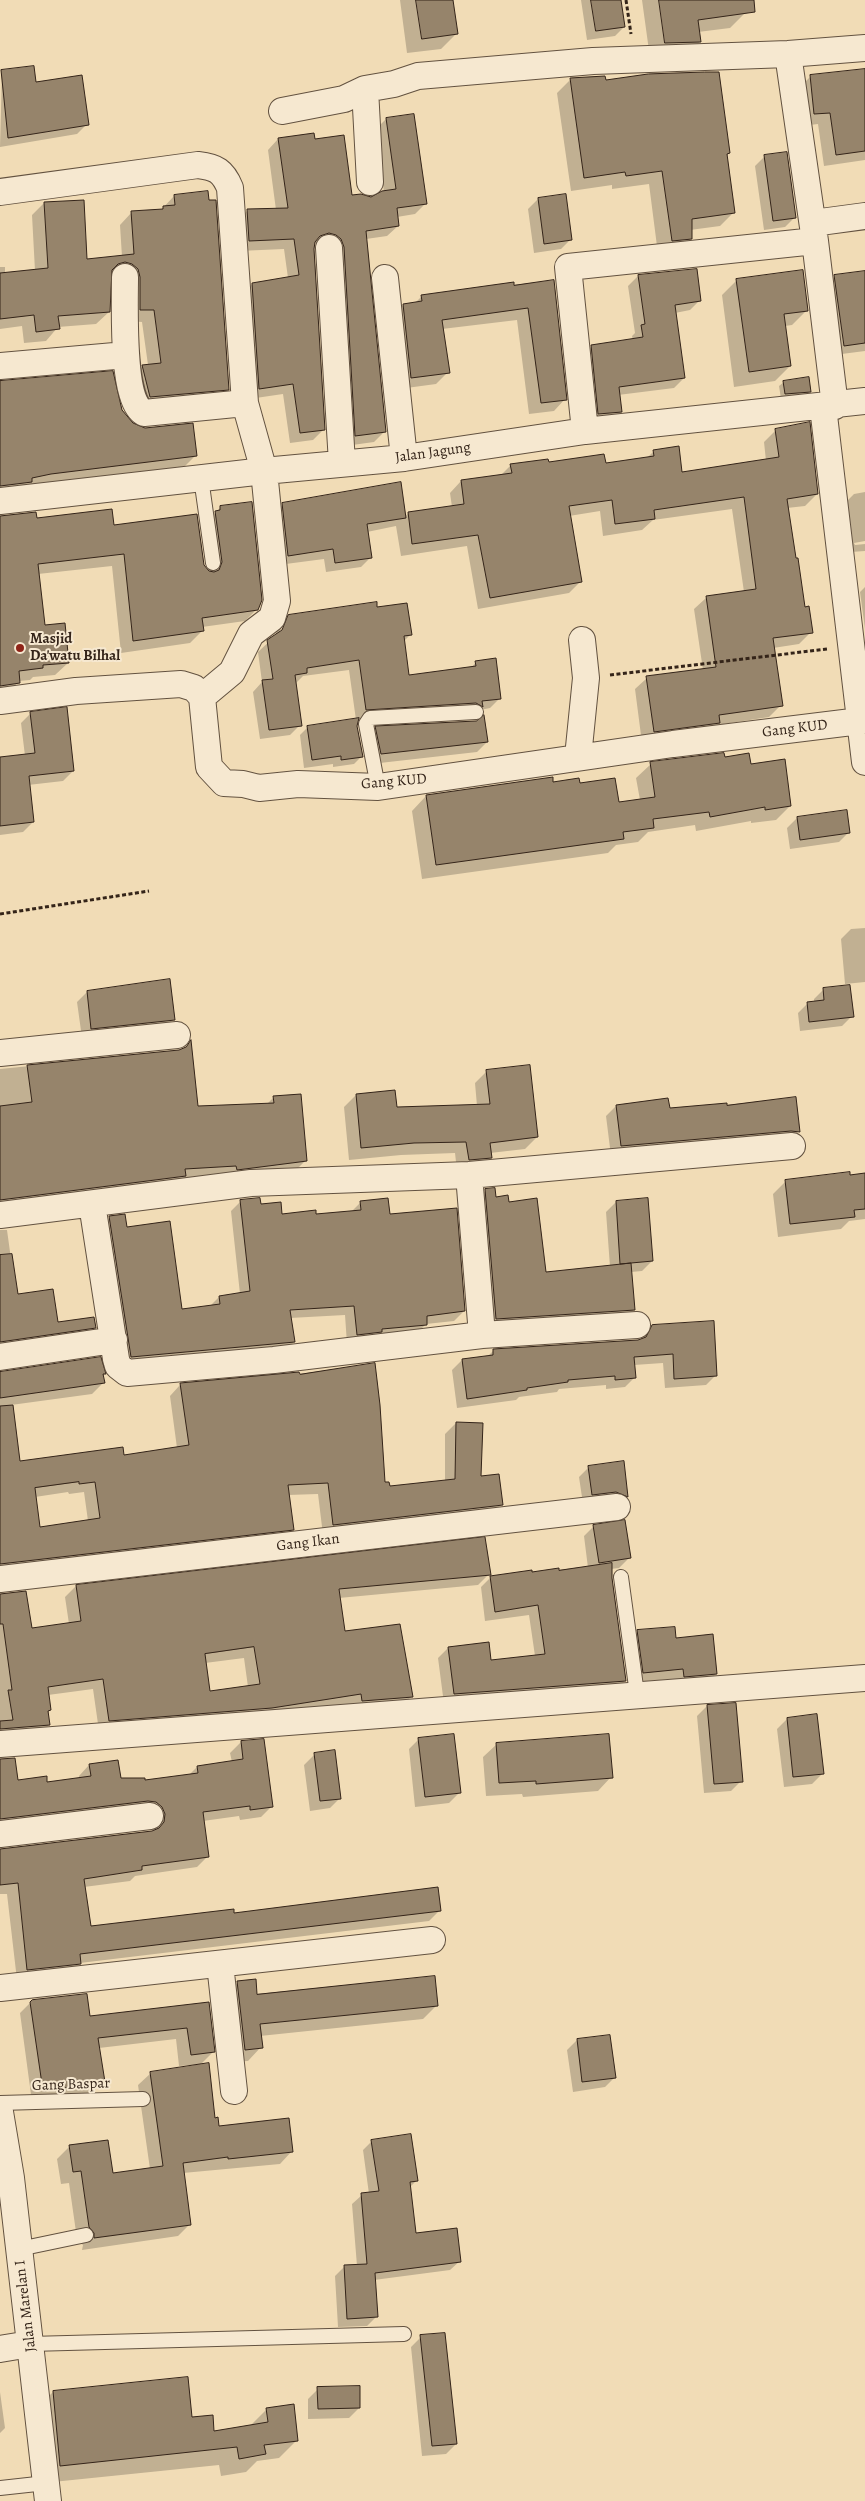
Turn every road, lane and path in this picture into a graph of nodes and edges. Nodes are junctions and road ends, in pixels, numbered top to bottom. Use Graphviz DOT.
graph roads {
  1 [pos="626,0"];
  2 [pos="865,48"];
  3 [pos="788,54"];
  4 [pos="634,59"];
  5 [pos="365,89"];
  6 [pos="282,111"];
  7 [pos="370,182"];
  8 [pos="0,192"];
  9 [pos="865,216"];
  10 [pos="814,232"];
  11 [pos="329,248"];
  12 [pos="125,277"];
  13 [pos="385,278"];
  14 [pos="126,355"];
  15 [pos="0,366"];
  16 [pos="865,402"];
  17 [pos="245,403"];
  18 [pos="829,406"];
  19 [pos="585,430"];
  20 [pos="404,458"];
  21 [pos="342,463"];
  22 [pos="264,471"];
  23 [pos="201,478"];
  24 [pos="0,501"];
  25 [pos="213,563"];
  26 [pos="854,569"];
  27 [pos="582,640"];
  28 [pos="852,646"];
  29 [pos="586,678"];
  30 [pos="202,697"];
  31 [pos="0,701"];
  32 [pos="476,712"];
  33 [pos="862,713"];
  34 [pos="578,758"];
  35 [pos="865,762"];
  36 [pos="378,787"];
  37 [pos="149,891"];
  38 [pos="0,914"];
  39 [pos="177,1035"];
  40 [pos="0,1054"];
  41 [pos="792,1146"];
  42 [pos="469,1175"];
  43 [pos="92,1204"];
  44 [pos="0,1215"];
  45 [pos="637,1325"];
  46 [pos="482,1335"];
  47 [pos="114,1340"];
  48 [pos="0,1357"];
  49 [pos="617,1507"];
  50 [pos="621,1577"];
  51 [pos="0,1579"];
  52 [pos="865,1678"];
  53 [pos="637,1694"];
  54 [pos="0,1744"];
  55 [pos="150,1816"];
  56 [pos="0,1834"];
  57 [pos="432,1940"];
  58 [pos="220,1964"];
  59 [pos="0,1988"];
  60 [pos="234,2091"];
  61 [pos="143,2099"];
  62 [pos="0,2103"];
  63 [pos="0,2112"];
  64 [pos="6,2178"];
  65 [pos="86,2235"];
  66 [pos="19,2249"];
  67 [pos="404,2334"];
  68 [pos="30,2344"];
  69 [pos="0,2349"];
  70 [pos="0,2488"];
  71 [pos="47,2492"];
  1 -- 4 [label="path"];
  2 -- 3 [label="street"];
  3 -- 4 [label="street"];
  3 -- 10 [label="street"];
  4 -- 5 [label="street"];
  5 -- 6 [label="street"];
  5 -- 7 [label="street"];
  8 -- 17 [label="street"];
  9 -- 10 [label="street"];
  10 -- 18 [label="street"];
  10 -- 19 [label="street"];
  11 -- 21 [label="street"];
  12 -- 14 [label="street"];
  13 -- 20 [label="street"];
  14 -- 15 [label="street"];
  14 -- 17 [label="street"];
  16 -- 18 [label="street, Jalan Jagung"];
  17 -- 22 [label="street"];
  18 -- 19 [label="street, Jalan Jagung"];
  18 -- 26 [label="street"];
  19 -- 20 [label="street, Jalan Jagung"];
  20 -- 21 [label="street, Jalan Jagung"];
  21 -- 22 [label="street, Jalan Jagung"];
  22 -- 23 [label="street, Jalan Jagung"];
  22 -- 30 [label="street"];
  23 -- 24 [label="street, Jalan Jagung"];
  23 -- 25 [label="lane"];
  26 -- 28 [label="street"];
  27 -- 29 [label="street"];
  28 -- 29 [label="path"];
  28 -- 33 [label="street"];
  29 -- 34 [label="street"];
  30 -- 31 [label="street"];
  30 -- 36 [label="street, Gang KUD"];
  32 -- 36 [label="lane"];
  33 -- 34 [label="street, Gang KUD"];
  33 -- 35 [label="street"];
  34 -- 36 [label="street, Gang KUD"];
  37 -- 38 [label="path"];
  39 -- 40 [label="street"];
  41 -- 42 [label="street"];
  42 -- 43 [label="street"];
  42 -- 46 [label="street"];
  43 -- 44 [label="street"];
  43 -- 47 [label="street"];
  45 -- 46 [label="street"];
  46 -- 47 [label="street"];
  47 -- 48 [label="street"];
  49 -- 51 [label="street, Gang Ikan"];
  50 -- 53 [label="lane"];
  52 -- 53 [label="street"];
  53 -- 54 [label="street"];
  55 -- 56 [label="street"];
  57 -- 58 [label="street"];
  58 -- 59 [label="street"];
  58 -- 60 [label="street"];
  61 -- 62 [label="lane, Gang Baspar"];
  63 -- 64 [label="street, Jalan Marelan I"];
  64 -- 66 [label="street, Jalan Marelan I"];
  65 -- 66 [label="lane"];
  66 -- 68 [label="street, Jalan Marelan I"];
  67 -- 68 [label="lane"];
  68 -- 69 [label="street"];
  68 -- 71 [label="street, Jalan Marelan I"];
  70 -- 71 [label="lane"];
}
